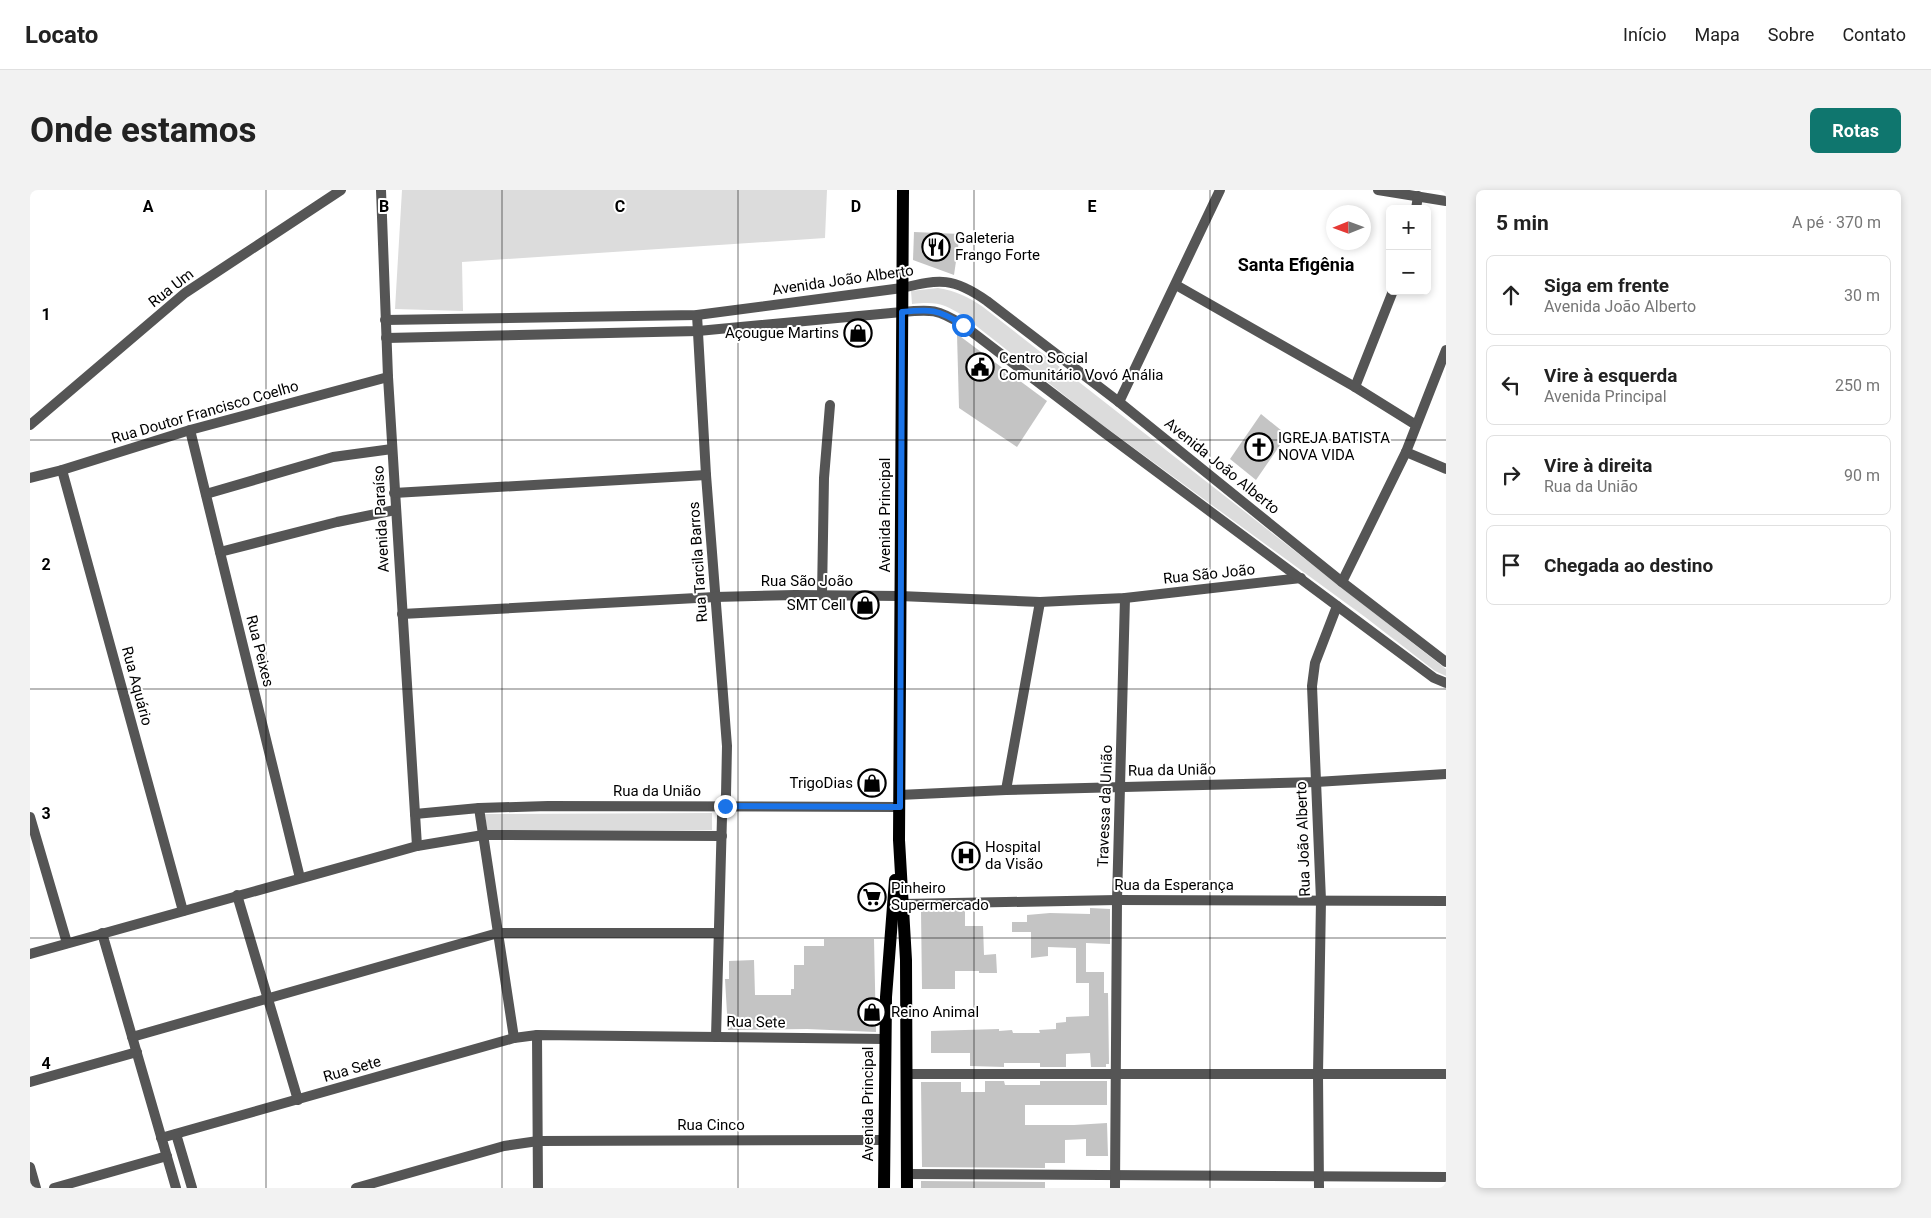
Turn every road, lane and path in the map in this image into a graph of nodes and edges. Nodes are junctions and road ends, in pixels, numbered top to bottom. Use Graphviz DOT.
graph roads {
  1 [pos="341,190"];
  2 [pos="381,190"];
  3 [pos="903,190"];
  4 [pos="1220,190"];
  5 [pos="1378,190"];
  6 [pos="1418,196"];
  7 [pos="1446,201"];
  8 [pos="1417,205"];
  9 [pos="1176,285"];
  10 [pos="902,288"];
  11 [pos="1391,295"];
  12 [pos="902,312"];
  13 [pos="697,315"];
  14 [pos="385,320"];
  15 [pos="698,331"];
  16 [pos="386,338"];
  17 [pos="1446,350"];
  18 [pos="388,377"];
  19 [pos="1355,387"];
  20 [pos="1119,402"];
  21 [pos="830,405"];
  22 [pos="30,425"];
  23 [pos="1416,425"];
  24 [pos="190,430"];
  25 [pos="392,449"];
  26 [pos="1406,452"];
  27 [pos="1446,469"];
  28 [pos="62,470"];
  29 [pos="706,474"];
  30 [pos="30,478"];
  31 [pos="394,493"];
  32 [pos="206,494"];
  33 [pos="395,510"];
  34 [pos="220,552"];
  35 [pos="1301,578"];
  36 [pos="1342,582"];
  37 [pos="822,595"];
  38 [pos="900,596"];
  39 [pos="715,597"];
  40 [pos="1125,598"];
  41 [pos="1040,602"];
  42 [pos="1337,606"];
  43 [pos="402,614"];
  44 [pos="1446,662"];
  45 [pos="1446,683"];
  46 [pos="1446,774"];
  47 [pos="1316,782"];
  48 [pos="1120,787"];
  49 [pos="1006,790"];
  50 [pos="900,801"];
  51 [pos="725,806"];
  52 [pos="479,808"];
  53 [pos="415,814"];
  54 [pos="30,817"];
  55 [pos="483,835"];
  56 [pos="722,836"];
  57 [pos="899,840"];
  58 [pos="417,846"];
  59 [pos="300,878"];
  60 [pos="237,896"];
  61 [pos="1117,900"];
  62 [pos="1321,900"];
  63 [pos="1446,901"];
  64 [pos="903,904"];
  65 [pos="183,910"];
  66 [pos="102,933"];
  67 [pos="498,933"];
  68 [pos="718,933"];
  69 [pos="67,943"];
  70 [pos="30,954"];
  71 [pos="268,998"];
  72 [pos="537,1035"];
  73 [pos="132,1037"];
  74 [pos="716,1037"];
  75 [pos="514,1038"];
  76 [pos="884,1039"];
  77 [pos="137,1052"];
  78 [pos="907,1074"];
  79 [pos="1115,1074"];
  80 [pos="1318,1074"];
  81 [pos="1446,1074"];
  82 [pos="30,1082"];
  83 [pos="298,1100"];
  84 [pos="176,1134"];
  85 [pos="161,1138"];
  86 [pos="884,1140"];
  87 [pos="538,1141"];
  88 [pos="167,1156"];
  89 [pos="30,1166"];
  90 [pos="907,1174"];
  91 [pos="1114,1175"];
  92 [pos="1319,1176"];
  93 [pos="1446,1177"];
  94 [pos="191,1185"];
  95 [pos="36,1188"];
  96 [pos="54,1188"];
  97 [pos="176,1188"];
  98 [pos="356,1188"];
  99 [pos="538,1188"];
  100 [pos="884,1188"];
  101 [pos="907,1188"];
  102 [pos="1114,1188"];
  103 [pos="1319,1188"];
  1 -- 22 [label="street, Rua Um"];
  2 -- 14 [label="street, Avenida Paraíso"];
  3 -- 10 [label="main road, Avenida Principal"];
  4 -- 9 [label="street"];
  5 -- 6 [label="street"];
  6 -- 7 [label="street"];
  6 -- 8 [label="street"];
  9 -- 19 [label="street"];
  9 -- 20 [label="street"];
  10 -- 12 [label="main road, Avenida Principal"];
  10 -- 13 [label="street, Avenida João Alberto"];
  10 -- 20 [label="street, Avenida João Alberto"];
  11 -- 19 [label="street"];
  12 -- 15 [label="street"];
  12 -- 35 [label="street"];
  12 -- 38 [label="main road, Avenida Principal"];
  13 -- 14 [label="street, Avenida João Alberto"];
  13 -- 15 [label="street, Rua Tarcila Barros"];
  14 -- 16 [label="street, Avenida Paraíso"];
  15 -- 16 [label="street"];
  15 -- 29 [label="street, Rua Tarcila Barros"];
  16 -- 18 [label="street, Avenida Paraíso"];
  17 -- 23 [label="street"];
  18 -- 24 [label="street, Rua Doutor Francisco Coelho"];
  18 -- 25 [label="street, Avenida Paraíso"];
  19 -- 23 [label="street"];
  20 -- 36 [label="street, Avenida João Alberto"];
  21 -- 37 [label="street"];
  23 -- 26 [label="street"];
  24 -- 28 [label="street, Rua Doutor Francisco Coelho"];
  24 -- 32 [label="street, Rua Peixes"];
  25 -- 31 [label="street, Avenida Paraíso"];
  25 -- 32 [label="street"];
  26 -- 27 [label="street"];
  26 -- 36 [label="street"];
  28 -- 30 [label="street, Rua Doutor Francisco Coelho"];
  28 -- 65 [label="street, Rua Aquário"];
  29 -- 31 [label="street"];
  29 -- 39 [label="street, Rua Tarcila Barros"];
  31 -- 33 [label="street, Avenida Paraíso"];
  32 -- 34 [label="street, Rua Peixes"];
  33 -- 34 [label="street"];
  33 -- 43 [label="street, Avenida Paraíso"];
  34 -- 59 [label="street, Rua Peixes"];
  35 -- 40 [label="street, Rua São João"];
  35 -- 42 [label="street"];
  36 -- 44 [label="street, Avenida João Alberto"];
  37 -- 38 [label="street, Rua São João"];
  37 -- 39 [label="street, Rua São João"];
  38 -- 41 [label="street, Rua São João"];
  38 -- 50 [label="main road, Avenida Principal"];
  39 -- 43 [label="street, Rua São João"];
  39 -- 51 [label="street, Rua Tarcila Barros"];
  40 -- 41 [label="street, Rua São João"];
  40 -- 48 [label="street, Travessa da União"];
  41 -- 49 [label="street"];
  42 -- 45 [label="street"];
  42 -- 47 [label="street, Rua João Alberto"];
  43 -- 53 [label="street, Avenida Paraíso"];
  46 -- 47 [label="street, Rua da União"];
  47 -- 48 [label="street, Rua da União"];
  47 -- 62 [label="street, Rua João Alberto"];
  48 -- 49 [label="street, Rua da União"];
  48 -- 61 [label="street, Travessa da União"];
  49 -- 50 [label="street, Rua da União"];
  50 -- 51 [label="street, Rua da União"];
  50 -- 57 [label="main road, Avenida Principal"];
  51 -- 52 [label="street, Rua da União"];
  51 -- 56 [label="street, Rua Tarcila Barros"];
  52 -- 53 [label="street, Rua da União"];
  52 -- 55 [label="street"];
  53 -- 58 [label="street, Avenida Paraíso"];
  54 -- 69 [label="street"];
  55 -- 56 [label="street"];
  55 -- 58 [label="street"];
  55 -- 67 [label="street"];
  56 -- 68 [label="street, Rua Tarcila Barros"];
  57 -- 64 [label="main road, Avenida Principal"];
  57 -- 76 [label="main road, Avenida Principal"];
  58 -- 59 [label="street"];
  59 -- 60 [label="street"];
  60 -- 65 [label="street"];
  60 -- 71 [label="street"];
  61 -- 62 [label="street, Rua da Esperança"];
  61 -- 64 [label="street, Rua da Esperança"];
  61 -- 79 [label="street, Travessa da União"];
  62 -- 63 [label="street, Rua da Esperança"];
  62 -- 80 [label="street, Rua João Alberto"];
  64 -- 78 [label="main road, Avenida Principal"];
  65 -- 66 [label="street"];
  66 -- 69 [label="street"];
  66 -- 73 [label="street"];
  67 -- 68 [label="street"];
  67 -- 71 [label="street"];
  67 -- 75 [label="street"];
  68 -- 74 [label="street, Rua Tarcila Barros"];
  69 -- 70 [label="street"];
  71 -- 73 [label="street"];
  71 -- 83 [label="street"];
  72 -- 74 [label="street, Rua Sete"];
  72 -- 75 [label="street, Rua Sete"];
  72 -- 87 [label="street"];
  73 -- 77 [label="street"];
  74 -- 76 [label="street, Rua Sete"];
  75 -- 83 [label="street, Rua Sete"];
  76 -- 86 [label="main road, Avenida Principal"];
  77 -- 82 [label="street"];
  77 -- 85 [label="street"];
  78 -- 79 [label="street"];
  78 -- 90 [label="main road, Avenida Principal"];
  79 -- 80 [label="street"];
  79 -- 91 [label="street, Travessa da União"];
  80 -- 81 [label="street"];
  80 -- 92 [label="street, Rua João Alberto"];
  83 -- 84 [label="street, Rua Sete"];
  84 -- 85 [label="street, Rua Sete"];
  84 -- 94 [label="street"];
  85 -- 88 [label="street"];
  86 -- 87 [label="street, Rua Cinco"];
  86 -- 100 [label="main road, Avenida Principal"];
  87 -- 98 [label="street, Rua Cinco"];
  87 -- 99 [label="street"];
  88 -- 96 [label="street"];
  88 -- 97 [label="street"];
  89 -- 95 [label="street"];
  90 -- 91 [label="street"];
  90 -- 101 [label="main road, Avenida Principal"];
  91 -- 92 [label="street"];
  91 -- 102 [label="street, Travessa da União"];
  92 -- 93 [label="street"];
  92 -- 103 [label="street, Rua João Alberto"];
}
